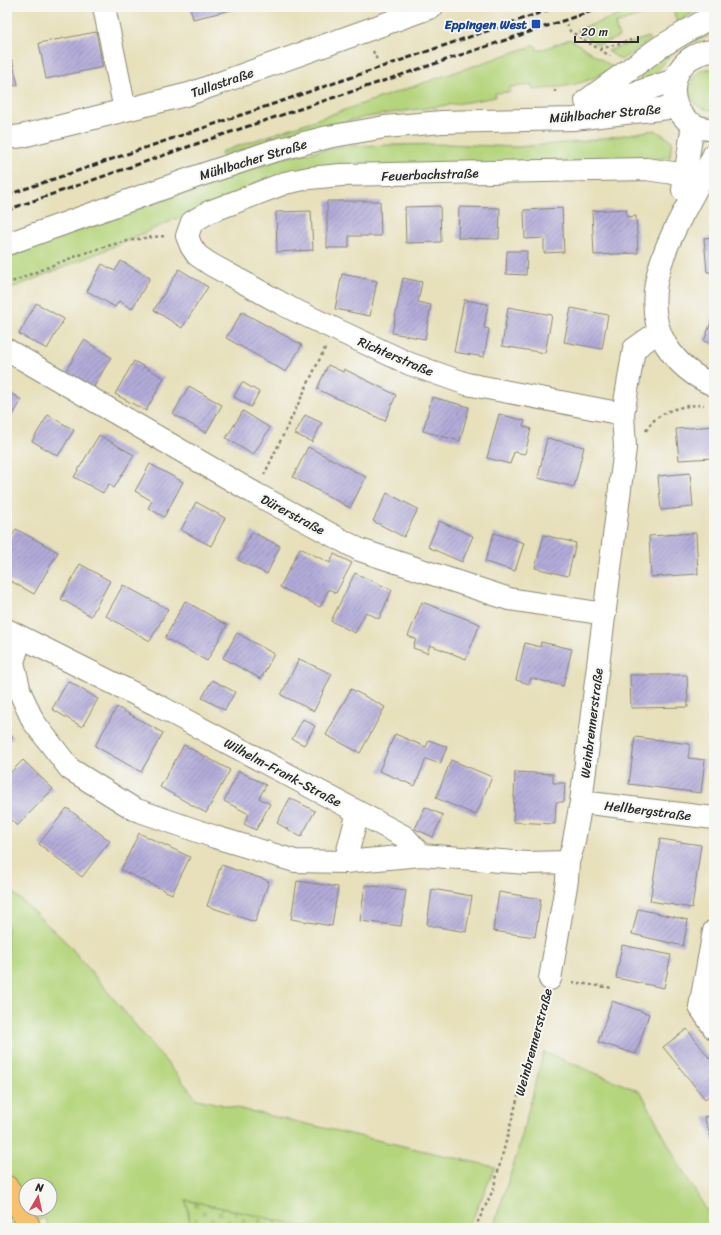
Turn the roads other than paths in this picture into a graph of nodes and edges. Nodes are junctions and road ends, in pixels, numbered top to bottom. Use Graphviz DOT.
graph roads {
  1 [pos="104,7"];
  2 [pos="432,7"];
  3 [pos="714,15"];
  4 [pos="714,51"];
  5 [pos="674,80"];
  6 [pos="677,107"];
  7 [pos="575,108"];
  8 [pos="125,110"];
  9 [pos="508,119"];
  10 [pos="693,124"];
  11 [pos="714,129"];
  12 [pos="7,138"];
  13 [pos="714,154"];
  14 [pos="701,177"];
  15 [pos="189,241"];
  16 [pos="7,244"];
  17 [pos="658,332"];
  18 [pos="7,350"];
  19 [pos="712,396"];
  20 [pos="623,414"];
  21 [pos="605,614"];
  22 [pos="14,633"];
  23 [pos="581,802"];
  24 [pos="358,812"];
  25 [pos="714,818"];
  26 [pos="421,855"];
  27 [pos="345,862"];
  28 [pos="568,862"];
  29 [pos="714,931"];
  30 [pos="550,979"];
  31 [pos="714,1028"];
  32 [pos="7,1187"];
  33 [pos="30,1228"];
  1 -- 8 [label="street"];
  2 -- 8 [label="street, Tullastraße"];
  3 -- 7 [label="street, Mühlbacher Straße"];
  4 -- 5 [label="street"];
  5 -- 6 [label="street"];
  5 -- 7 [label="street, Mühlbacher Straße"];
  6 -- 9 [label="street, Mühlbacher Straße"];
  6 -- 10 [label="street"];
  7 -- 9 [label="street, Mühlbacher Straße"];
  8 -- 12 [label="street, Tullastraße"];
  9 -- 16 [label="street, Mühlbacher Straße"];
  10 -- 11 [label="street"];
  10 -- 14 [label="street"];
  13 -- 14 [label="street"];
  14 -- 15 [label="street, Feuerbachstraße"];
  14 -- 17 [label="street"];
  15 -- 20 [label="street, Richterstraße"];
  17 -- 19 [label="street"];
  17 -- 20 [label="street, Weinbrennerstraße"];
  18 -- 21 [label="street, Dürerstraße"];
  20 -- 21 [label="street, Weinbrennerstraße"];
  21 -- 23 [label="street, Weinbrennerstraße"];
  22 -- 24 [label="street, Wilhelm-Frank-Straße"];
  22 -- 27 [label="street"];
  23 -- 25 [label="street, Hellbergstraße"];
  23 -- 28 [label="street, Weinbrennerstraße"];
  24 -- 26 [label="street, Wilhelm-Frank-Straße"];
  24 -- 27 [label="street"];
  26 -- 27 [label="street"];
  26 -- 28 [label="street"];
  28 -- 30 [label="street, Weinbrennerstraße"];
  29 -- 31 [label="street"];
  32 -- 33 [label="main road"];
}
